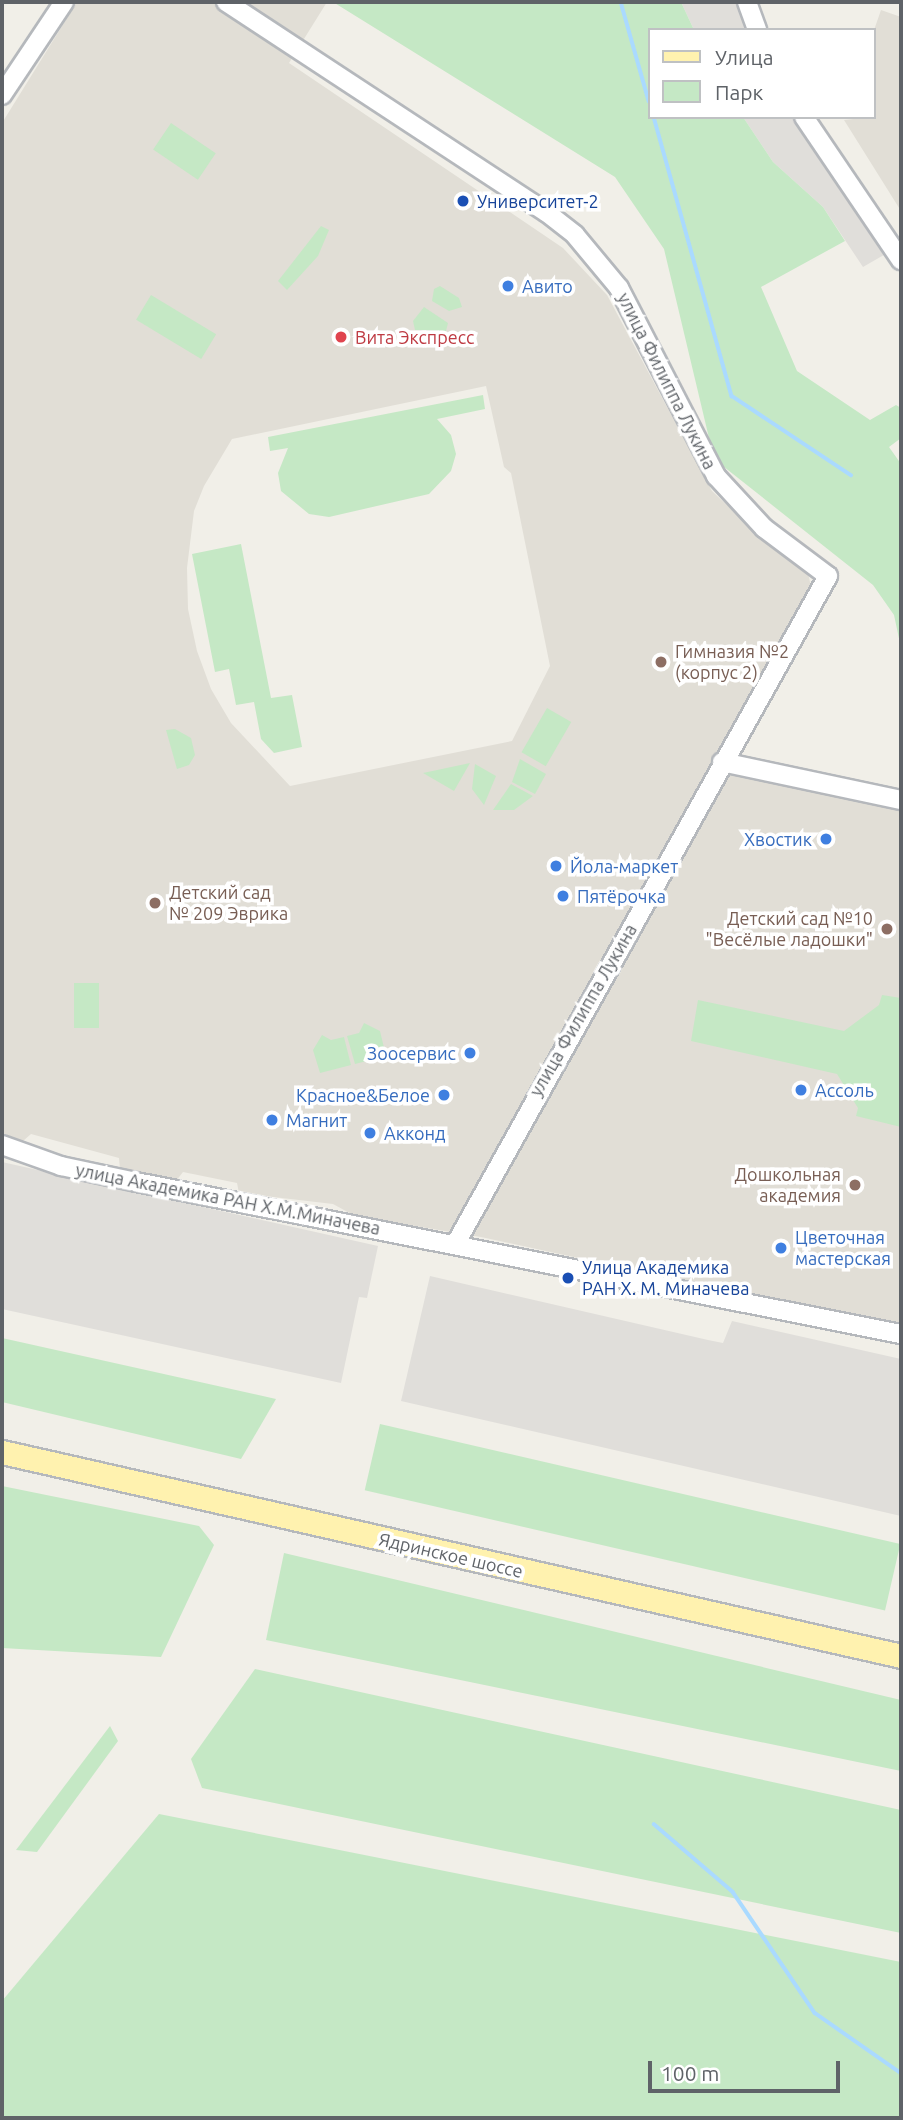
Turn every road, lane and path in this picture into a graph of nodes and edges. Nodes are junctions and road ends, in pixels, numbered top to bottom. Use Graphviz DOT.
graph roads {
  1 [pos="64,2"];
  2 [pos="226,2"];
  3 [pos="747,2"];
  4 [pos="756,28"];
  5 [pos="2,95"];
  6 [pos="805,119"];
  7 [pos="901,260"];
  8 [pos="722,762"];
  9 [pos="901,800"];
  10 [pos="2,1145"];
  11 [pos="456,1243"];
  12 [pos="901,1334"];
  13 [pos="2,1452"];
  14 [pos="901,1656"];
  1 -- 5 [label="street"];
  2 -- 8 [label="street, улица Филиппа Лукина"];
  3 -- 4 [label="street"];
  6 -- 7 [label="street"];
  8 -- 9 [label="street"];
  8 -- 11 [label="street, улица Филиппа Лукина"];
  10 -- 11 [label="street, улица Академика РАН Х.М.Миначева"];
  11 -- 12 [label="street"];
  13 -- 14 [label="main road, Ядринское шоссе"];
}
